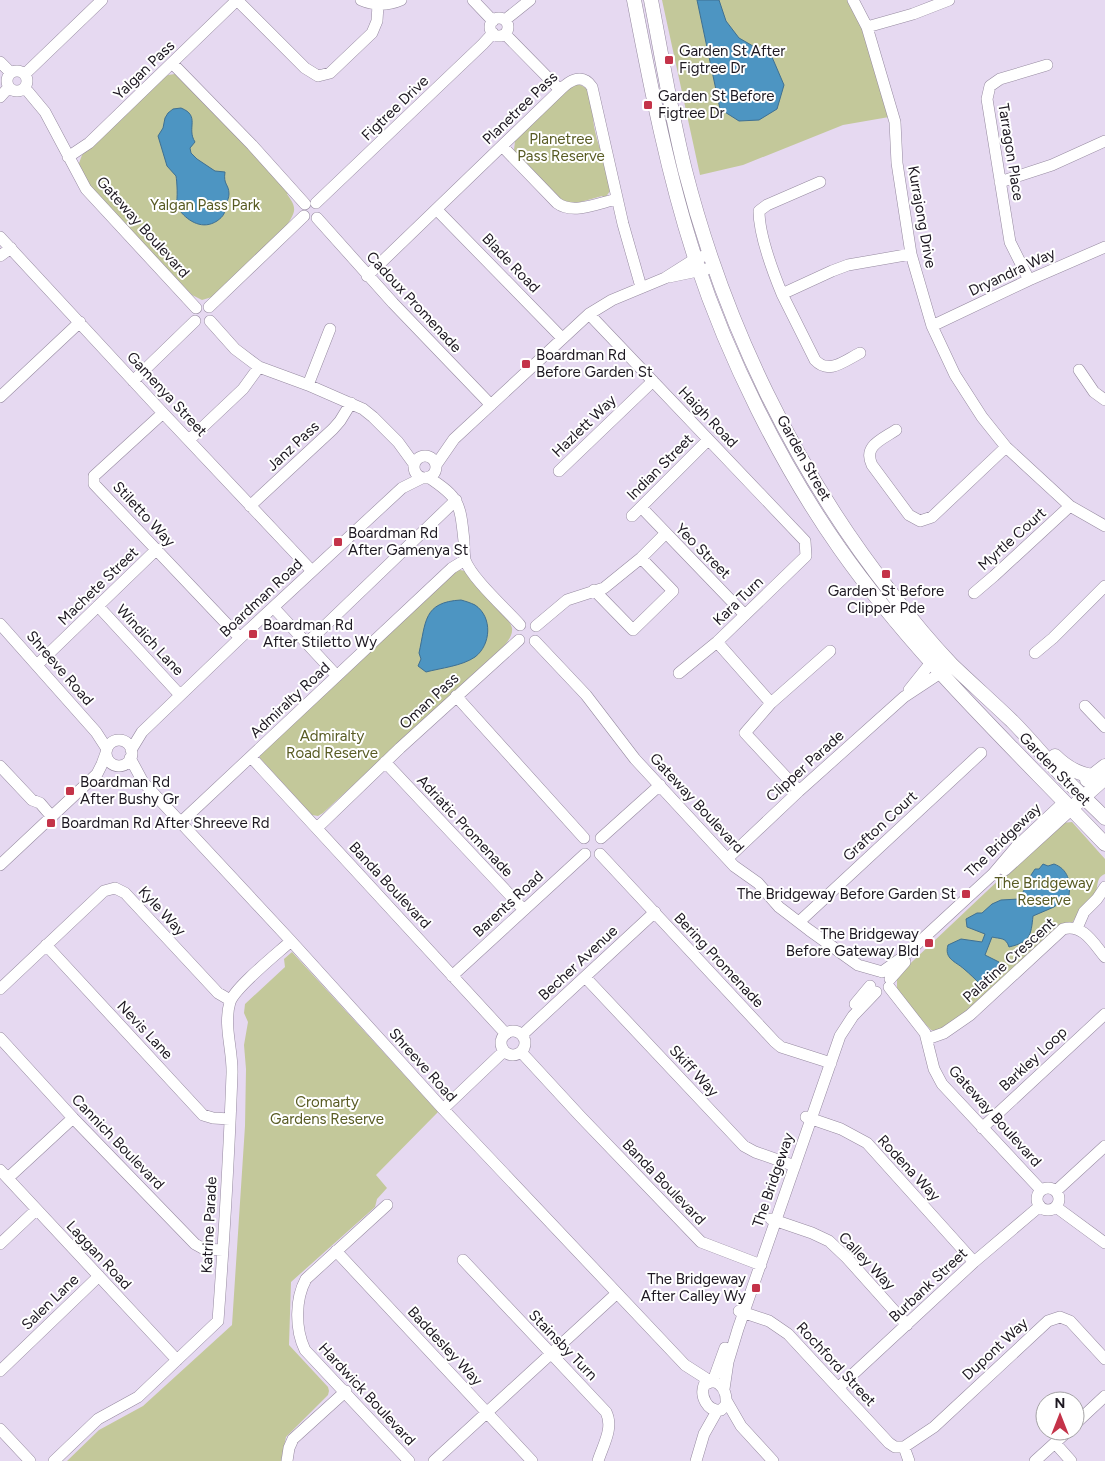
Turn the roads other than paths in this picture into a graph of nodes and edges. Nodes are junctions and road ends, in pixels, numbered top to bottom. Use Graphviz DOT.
graph roads {
  1 [pos="102,0"];
  2 [pos="237,0"];
  3 [pos="361,0"];
  4 [pos="402,0"];
  5 [pos="473,0"];
  6 [pos="530,0"];
  7 [pos="634,0"];
  8 [pos="651,0"];
  9 [pos="853,0"];
  10 [pos="950,0"];
  11 [pos="378,5"];
  12 [pos="505,20"];
  13 [pos="492,21"];
  14 [pos="866,27"];
  15 [pos="492,34"];
  16 [pos="506,34"];
  17 [pos="0,62"];
  18 [pos="172,64"];
  19 [pos="1047,65"];
  20 [pos="11,73"];
  21 [pos="25,74"];
  22 [pos="9,87"];
  23 [pos="25,88"];
  24 [pos="560,90"];
  25 [pos="0,97"];
  26 [pos="1105,141"];
  27 [pos="502,146"];
  28 [pos="68,157"];
  29 [pos="820,182"];
  30 [pos="1000,182"];
  31 [pos="617,199"];
  32 [pos="310,203"];
  33 [pos="437,210"];
  34 [pos="304,216"];
  35 [pos="317,218"];
  36 [pos="0,237"];
  37 [pos="1105,247"];
  38 [pos="11,248"];
  39 [pos="911,254"];
  40 [pos="0,256"];
  41 [pos="713,260"];
  42 [pos="697,265"];
  43 [pos="368,276"];
  44 [pos="1029,280"];
  45 [pos="641,287"];
  46 [pos="782,294"];
  47 [pos="210,307"];
  48 [pos="196,308"];
  49 [pos="589,314"];
  50 [pos="195,321"];
  51 [pos="210,321"];
  52 [pos="80,322"];
  53 [pos="932,326"];
  54 [pos="330,329"];
  55 [pos="562,338"];
  56 [pos="860,353"];
  57 [pos="259,367"];
  58 [pos="1079,370"];
  59 [pos="134,381"];
  60 [pos="653,381"];
  61 [pos="308,385"];
  62 [pos="0,397"];
  63 [pos="1105,400"];
  64 [pos="351,403"];
  65 [pos="491,405"];
  66 [pos="163,413"];
  67 [pos="896,430"];
  68 [pos="454,439"];
  69 [pos="189,440"];
  70 [pos="708,440"];
  71 [pos="1006,447"];
  72 [pos="418,461"];
  73 [pos="559,471"];
  74 [pos="430,473"];
  75 [pos="402,488"];
  76 [pos="456,500"];
  77 [pos="250,506"];
  78 [pos="1070,506"];
  79 [pos="641,507"];
  80 [pos="632,516"];
  81 [pos="1105,526"];
  82 [pos="665,534"];
  83 [pos="805,541"];
  84 [pos="157,549"];
  85 [pos="641,558"];
  86 [pos="466,560"];
  87 [pos="312,571"];
  88 [pos="1105,586"];
  89 [pos="594,590"];
  90 [pos="974,593"];
  91 [pos="98,606"];
  92 [pos="274,608"];
  93 [pos="745,614"];
  94 [pos="0,624"];
  95 [pos="520,625"];
  96 [pos="536,626"];
  97 [pos="240,638"];
  98 [pos="519,640"];
  99 [pos="535,641"];
  100 [pos="717,642"];
  101 [pos="307,643"];
  102 [pos="830,651"];
  103 [pos="1035,653"];
  104 [pos="936,656"];
  105 [pos="38,664"];
  106 [pos="947,668"];
  107 [pos="679,673"];
  108 [pos="337,676"];
  109 [pos="180,695"];
  110 [pos="456,696"];
  111 [pos="904,697"];
  112 [pos="771,703"];
  113 [pos="1085,706"];
  114 [pos="1011,720"];
  115 [pos="1105,727"];
  116 [pos="142,732"];
  117 [pos="112,746"];
  118 [pos="981,753"];
  119 [pos="251,757"];
  120 [pos="125,760"];
  121 [pos="385,762"];
  122 [pos="0,766"];
  123 [pos="1105,766"];
  124 [pos="97,774"];
  125 [pos="1101,778"];
  126 [pos="660,785"];
  127 [pos="799,791"];
  128 [pos="1080,793"];
  129 [pos="1068,805"];
  130 [pos="1101,815"];
  131 [pos="49,819"];
  132 [pos="180,823"];
  133 [pos="317,828"];
  134 [pos="584,838"];
  135 [pos="601,838"];
  136 [pos="1105,844"];
  137 [pos="585,854"];
  138 [pos="600,854"];
  139 [pos="728,858"];
  140 [pos="0,865"];
  141 [pos="1105,887"];
  142 [pos="524,910"];
  143 [pos="654,912"];
  144 [pos="799,922"];
  145 [pos="1077,928"];
  146 [pos="292,941"];
  147 [pos="46,945"];
  148 [pos="1105,957"];
  149 [pos="452,976"];
  150 [pos="585,977"];
  151 [pos="880,983"];
  152 [pos="0,989"];
  153 [pos="230,1000"];
  154 [pos="1105,1014"];
  155 [pos="506,1034"];
  156 [pos="522,1035"];
  157 [pos="0,1038"];
  158 [pos="926,1039"];
  159 [pos="504,1051"];
  160 [pos="521,1052"];
  161 [pos="829,1062"];
  162 [pos="443,1109"];
  163 [pos="74,1118"];
  164 [pos="809,1118"];
  165 [pos="230,1119"];
  166 [pos="982,1128"];
  167 [pos="1105,1146"];
  168 [pos="793,1165"];
  169 [pos="4,1174"];
  170 [pos="1041,1190"];
  171 [pos="1056,1191"];
  172 [pos="387,1205"];
  173 [pos="1040,1206"];
  174 [pos="1056,1206"];
  175 [pos="36,1210"];
  176 [pos="774,1220"];
  177 [pos="1105,1243"];
  178 [pos="0,1244"];
  179 [pos="223,1250"];
  180 [pos="336,1251"];
  181 [pos="463,1260"];
  182 [pos="974,1262"];
  183 [pos="758,1264"];
  184 [pos="99,1276"];
  185 [pos="616,1294"];
  186 [pos="742,1312"];
  187 [pos="907,1325"];
  188 [pos="550,1354"];
  189 [pos="1105,1359"];
  190 [pos="177,1360"];
  191 [pos="0,1371"];
  192 [pos="708,1388"];
  193 [pos="838,1388"];
  194 [pos="346,1391"];
  195 [pos="1105,1396"];
  196 [pos="722,1403"];
  197 [pos="487,1412"];
  198 [pos="1085,1415"];
  199 [pos="0,1429"];
  200 [pos="704,1434"];
  201 [pos="1056,1441"];
  202 [pos="1054,1443"];
  203 [pos="904,1447"];
  204 [pos="30,1461"];
  205 [pos="54,1461"];
  206 [pos="288,1461"];
  207 [pos="409,1461"];
  208 [pos="434,1461"];
  209 [pos="532,1461"];
  210 [pos="598,1461"];
  211 [pos="696,1461"];
  212 [pos="773,1461"];
  213 [pos="909,1461"];
  214 [pos="1036,1461"];
  215 [pos="1071,1461"];
  1 -- 21 [label="street"];
  2 -- 11 [label="street"];
  2 -- 18 [label="street, Yalgan Pass"];
  3 -- 11 [label="street"];
  4 -- 11 [label="street"];
  5 -- 13 [label="street"];
  6 -- 12 [label="street"];
  7 -- 42 [label="main road, Garden Street"];
  8 -- 41 [label="main road, Garden Street"];
  9 -- 14 [label="street, Kurrajong Drive"];
  10 -- 14 [label="street"];
  12 -- 13 [label="street"];
  12 -- 16 [label="street"];
  13 -- 15 [label="street"];
  14 -- 39 [label="street, Kurrajong Drive"];
  15 -- 16 [label="street"];
  15 -- 32 [label="street, Figtree Drive"];
  16 -- 24 [label="street"];
  17 -- 20 [label="street"];
  18 -- 28 [label="street, Yalgan Pass"];
  18 -- 32 [label="street"];
  19 -- 30 [label="street, Tarragon Place"];
  20 -- 21 [label="street"];
  20 -- 22 [label="street"];
  21 -- 23 [label="street"];
  22 -- 23 [label="street"];
  22 -- 25 [label="street"];
  23 -- 28 [label="street, Gateway Boulevard"];
  24 -- 27 [label="street, Planetree Pass"];
  24 -- 31 [label="street, Planetree Pass"];
  26 -- 30 [label="street"];
  27 -- 31 [label="street"];
  27 -- 33 [label="street, Planetree Pass"];
  28 -- 48 [label="street, Gateway Boulevard"];
  29 -- 46 [label="street"];
  30 -- 44 [label="street, Tarragon Place"];
  31 -- 45 [label="street, Planetree Pass"];
  32 -- 34 [label="street"];
  32 -- 35 [label="street"];
  33 -- 43 [label="street, Planetree Pass"];
  33 -- 55 [label="street, Blade Road"];
  34 -- 35 [label="street"];
  34 -- 47 [label="street"];
  35 -- 43 [label="street, Cadoux Promenade"];
  36 -- 38 [label="street, Gamenya Street"];
  37 -- 44 [label="street, Dryandra Way"];
  38 -- 40 [label="street"];
  38 -- 52 [label="street, Gamenya Street"];
  39 -- 46 [label="street"];
  39 -- 53 [label="street, Kurrajong Drive"];
  41 -- 42 [label="street, Boardman Road"];
  41 -- 104 [label="main road, Garden Street"];
  42 -- 45 [label="street, Boardman Road"];
  42 -- 104 [label="main road, Garden Street"];
  43 -- 65 [label="street, Cadoux Promenade"];
  44 -- 53 [label="street, Dryandra Way"];
  45 -- 49 [label="street, Boardman Road"];
  46 -- 56 [label="street"];
  47 -- 48 [label="street"];
  47 -- 51 [label="street"];
  48 -- 50 [label="street"];
  49 -- 55 [label="street, Boardman Road"];
  49 -- 60 [label="street, Haigh Road"];
  50 -- 51 [label="street"];
  50 -- 59 [label="street"];
  51 -- 57 [label="street"];
  52 -- 59 [label="street, Gamenya Street"];
  52 -- 62 [label="street"];
  53 -- 71 [label="street, Kurrajong Drive"];
  54 -- 61 [label="street"];
  55 -- 65 [label="street, Boardman Road"];
  57 -- 61 [label="street"];
  57 -- 69 [label="street"];
  58 -- 63 [label="street"];
  59 -- 66 [label="street, Gamenya Street"];
  60 -- 70 [label="street, Haigh Road"];
  60 -- 73 [label="street, Hazlett Way"];
  61 -- 64 [label="street"];
  64 -- 72 [label="street"];
  64 -- 77 [label="street, Janz Pass"];
  65 -- 68 [label="street, Boardman Road"];
  66 -- 69 [label="street, Gamenya Street"];
  66 -- 84 [label="street, Stiletto Way"];
  67 -- 71 [label="street"];
  68 -- 72 [label="street, Boardman Road"];
  68 -- 74 [label="street, Boardman Road"];
  69 -- 77 [label="street, Gamenya Street"];
  70 -- 79 [label="street, Indian Street"];
  70 -- 83 [label="street, Haigh Road"];
  71 -- 78 [label="street, Kurrajong Drive"];
  72 -- 74 [label="street"];
  72 -- 74 [label="street"];
  72 -- 75 [label="street, Boardman Road"];
  74 -- 75 [label="street, Boardman Road"];
  74 -- 76 [label="street"];
  75 -- 87 [label="street, Boardman Road"];
  76 -- 86 [label="street"];
  76 -- 101 [label="street"];
  77 -- 87 [label="street, Gamenya Street"];
  78 -- 81 [label="street, Kurrajong Drive"];
  78 -- 90 [label="street, Myrtle Court"];
  79 -- 80 [label="street, Indian Street"];
  79 -- 82 [label="street, Yeo Street"];
  82 -- 85 [label="street"];
  82 -- 93 [label="street, Yeo Street"];
  83 -- 93 [label="street, Kara Turn"];
  84 -- 91 [label="street, Machete Street"];
  84 -- 97 [label="street, Stiletto Way"];
  85 -- 89 [label="street"];
  85 -- 89 [label="street"];
  86 -- 95 [label="street"];
  86 -- 108 [label="street, Admiralty Road"];
  87 -- 92 [label="street, Boardman Road"];
  88 -- 103 [label="street"];
  89 -- 96 [label="street"];
  91 -- 105 [label="street, Machete Street"];
  91 -- 109 [label="street, Windich Lane"];
  92 -- 97 [label="street, Boardman Road"];
  92 -- 101 [label="street"];
  93 -- 100 [label="street, Kara Turn"];
  94 -- 105 [label="street, Shreeve Road"];
  95 -- 96 [label="street"];
  95 -- 98 [label="street"];
  96 -- 99 [label="street"];
  97 -- 109 [label="street, Boardman Road"];
  98 -- 99 [label="street"];
  98 -- 110 [label="street, Oman Pass"];
  99 -- 126 [label="street, Gateway Boulevard"];
  100 -- 107 [label="street"];
  100 -- 112 [label="street, Kara Turn"];
  101 -- 108 [label="street"];
  102 -- 112 [label="street"];
  104 -- 106 [label="main road, Garden Street"];
  104 -- 111 [label="street, Clipper Parade"];
  105 -- 117 [label="street, Shreeve Road"];
  106 -- 111 [label="street, Clipper Parade"];
  106 -- 114 [label="main road, Garden Street"];
  106 -- 129 [label="main road, Garden Street"];
  108 -- 119 [label="street, Admiralty Road"];
  109 -- 116 [label="street, Boardman Road"];
  110 -- 121 [label="street, Oman Pass"];
  110 -- 134 [label="street"];
  111 -- 127 [label="street, Clipper Parade"];
  112 -- 127 [label="street"];
  113 -- 115 [label="street"];
  114 -- 125 [label="main road"];
  114 -- 128 [label="main road, Garden Street"];
  116 -- 117 [label="street, Boardman Road"];
  116 -- 120 [label="street, Boardman Road"];
  117 -- 120 [label="street"];
  117 -- 120 [label="street"];
  117 -- 124 [label="street"];
  118 -- 144 [label="street, Grafton Court"];
  119 -- 132 [label="street, Admiralty Road"];
  119 -- 133 [label="street, Banda Boulevard"];
  120 -- 124 [label="street"];
  120 -- 132 [label="street, Shreeve Road"];
  121 -- 133 [label="street, Oman Pass"];
  121 -- 142 [label="street, Adriatic Promenade"];
  122 -- 131 [label="street"];
  123 -- 125 [label="main road, The Bridgeway"];
  124 -- 131 [label="street"];
  125 -- 128 [label="main road, The Bridgeway"];
  125 -- 130 [label="main road"];
  126 -- 135 [label="street"];
  126 -- 139 [label="street, Gateway Boulevard"];
  127 -- 139 [label="street, Clipper Parade"];
  128 -- 129 [label="main road, The Bridgeway"];
  128 -- 130 [label="main road, Garden Street"];
  129 -- 136 [label="main road, Garden Street"];
  129 -- 151 [label="street, The Bridgeway"];
  131 -- 140 [label="street"];
  132 -- 146 [label="street, Shreeve Road"];
  133 -- 149 [label="street, Banda Boulevard"];
  134 -- 135 [label="street"];
  134 -- 137 [label="street"];
  135 -- 138 [label="street"];
  137 -- 138 [label="street"];
  137 -- 142 [label="street, Barents Road"];
  138 -- 143 [label="street, Bering Promenade"];
  139 -- 144 [label="street, Gateway Boulevard"];
  141 -- 145 [label="street"];
  142 -- 149 [label="street, Barents Road"];
  143 -- 150 [label="street, Becher Avenue"];
  143 -- 161 [label="street, Bering Promenade"];
  144 -- 151 [label="street, Gateway Boulevard"];
  145 -- 148 [label="street, Palatine Crescent"];
  145 -- 158 [label="street, Palatine Crescent"];
  146 -- 153 [label="street"];
  146 -- 162 [label="street, Shreeve Road"];
  147 -- 152 [label="street, Kyle Way"];
  147 -- 153 [label="street, Kyle Way"];
  147 -- 165 [label="street, Nevis Lane"];
  149 -- 155 [label="street, Banda Boulevard"];
  150 -- 156 [label="street, Becher Avenue"];
  150 -- 168 [label="street, Skiff Way"];
  151 -- 158 [label="street, Gateway Boulevard"];
  151 -- 161 [label="street, The Bridgeway"];
  153 -- 165 [label="street, Katrine Parade"];
  154 -- 166 [label="street, Barkley Loop"];
  155 -- 156 [label="street"];
  155 -- 159 [label="street"];
  156 -- 160 [label="street"];
  157 -- 163 [label="street, Cannich Boulevard"];
  158 -- 166 [label="street, Gateway Boulevard"];
  159 -- 160 [label="street"];
  159 -- 162 [label="street"];
  160 -- 183 [label="street, Banda Boulevard"];
  161 -- 164 [label="street, The Bridgeway"];
  162 -- 185 [label="street, Shreeve Road"];
  163 -- 169 [label="street"];
  163 -- 179 [label="street, Cannich Boulevard"];
  164 -- 168 [label="street, The Bridgeway"];
  164 -- 182 [label="street, Rodena Way"];
  165 -- 179 [label="street, Katrine Parade"];
  166 -- 170 [label="street, Gateway Boulevard"];
  167 -- 171 [label="street"];
  168 -- 176 [label="street, The Bridgeway"];
  169 -- 175 [label="street, Laggan Road"];
  170 -- 171 [label="street"];
  170 -- 173 [label="street"];
  171 -- 174 [label="street"];
  172 -- 180 [label="street, Hardwick Boulevard"];
  173 -- 174 [label="street"];
  173 -- 182 [label="street, Burbank Street"];
  174 -- 177 [label="street"];
  175 -- 178 [label="street"];
  175 -- 184 [label="street, Laggan Road"];
  176 -- 183 [label="street, The Bridgeway"];
  176 -- 187 [label="street, Calley Way"];
  179 -- 190 [label="street, Katrine Parade"];
  180 -- 194 [label="street, Hardwick Boulevard"];
  180 -- 197 [label="street, Baddesley Way"];
  181 -- 188 [label="street, Stainsby Turn"];
  182 -- 187 [label="street, Burbank Street"];
  183 -- 186 [label="street, The Bridgeway"];
  184 -- 190 [label="street, Laggan Road"];
  184 -- 191 [label="street, Salen Lane"];
  185 -- 188 [label="street"];
  185 -- 192 [label="street, Shreeve Road"];
  186 -- 192 [label="street, The Bridgeway"];
  186 -- 193 [label="street, Rochford Street"];
  186 -- 196 [label="street, The Bridgeway"];
  187 -- 193 [label="street, Burbank Street"];
  188 -- 197 [label="street"];
  188 -- 210 [label="street, Stainsby Turn"];
  189 -- 203 [label="street, Dupont Way"];
  190 -- 205 [label="street, Katrine Parade"];
  192 -- 196 [label="street, Shreeve Road"];
  192 -- 196 [label="street, Shreeve Road"];
  192 -- 200 [label="street, The Bridgeway"];
  193 -- 203 [label="street, Rochford Street"];
  194 -- 206 [label="street"];
  194 -- 207 [label="street, Hardwick Boulevard"];
  195 -- 198 [label="street"];
  196 -- 200 [label="street"];
  196 -- 212 [label="street, Shreeve Road"];
  197 -- 208 [label="street"];
  197 -- 209 [label="street, Baddesley Way"];
  199 -- 204 [label="street"];
  200 -- 211 [label="street"];
  201 -- 202 [label="street"];
  202 -- 214 [label="street"];
  202 -- 215 [label="street"];
  203 -- 213 [label="street"];
}
